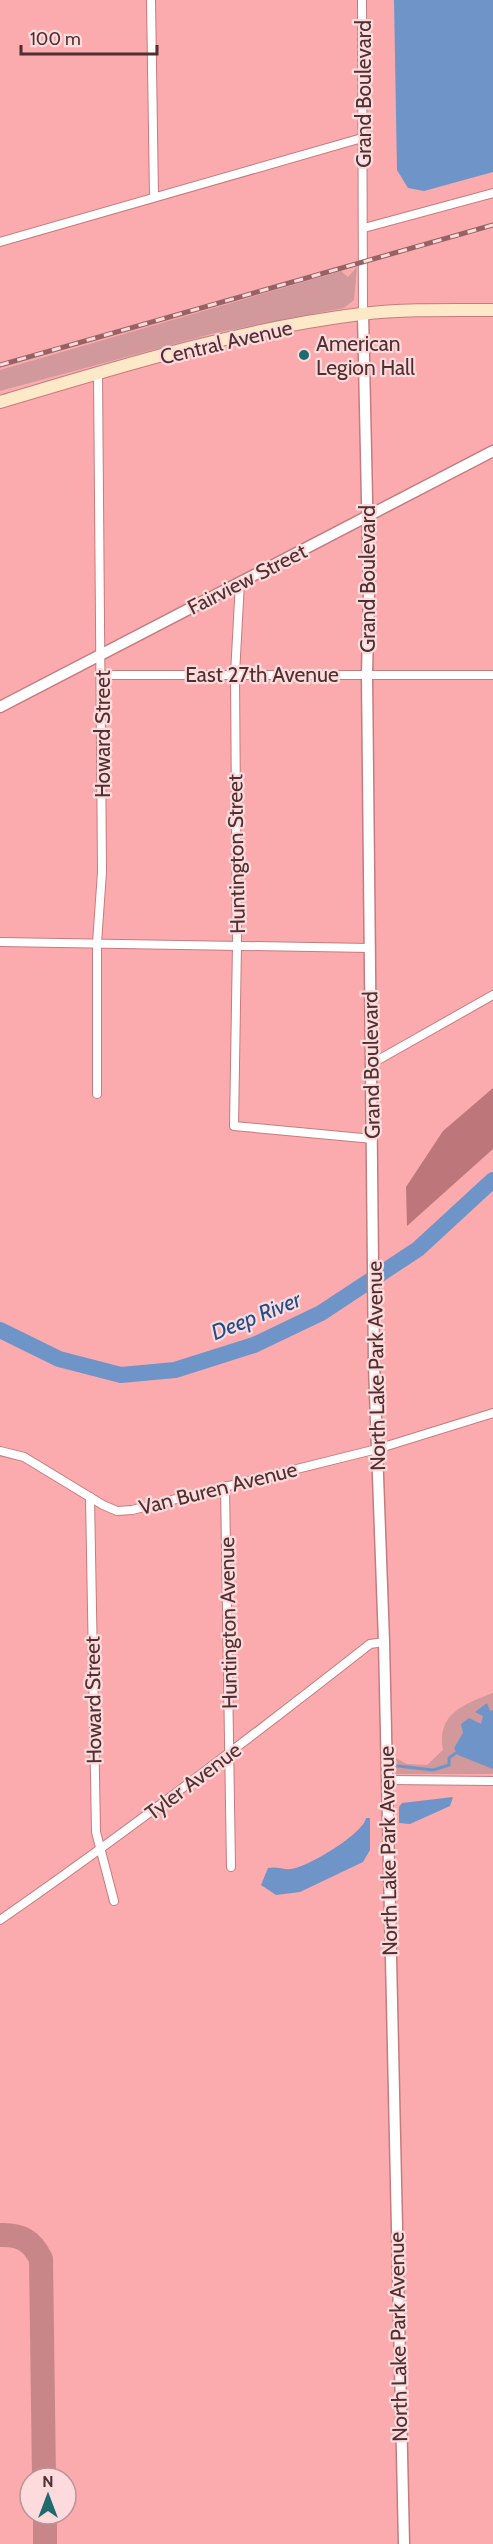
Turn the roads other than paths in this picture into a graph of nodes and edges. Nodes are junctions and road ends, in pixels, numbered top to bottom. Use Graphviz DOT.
graph roads {
  1 [pos="151,0"];
  2 [pos="363,0"];
  3 [pos="362,138"];
  4 [pos="493,193"];
  5 [pos="154,197"];
  6 [pos="364,228"];
  7 [pos="0,242"];
  8 [pos="493,310"];
  9 [pos="363,314"];
  10 [pos="98,373"];
  11 [pos="0,402"];
  12 [pos="493,451"];
  13 [pos="367,519"];
  14 [pos="240,582"];
  15 [pos="102,653"];
  16 [pos="235,674"];
  17 [pos="367,674"];
  18 [pos="102,675"];
  19 [pos="493,675"];
  20 [pos="0,707"];
  21 [pos="0,942"];
  22 [pos="97,943"];
  23 [pos="237,945"];
  24 [pos="370,948"];
  25 [pos="493,995"];
  26 [pos="371,1064"];
  27 [pos="97,1094"];
  28 [pos="373,1139"];
  29 [pos="371,1159"];
  30 [pos="493,1413"];
  31 [pos="377,1449"];
  32 [pos="0,1450"];
  33 [pos="225,1486"];
  34 [pos="90,1497"];
  35 [pos="384,1642"];
  36 [pos="231,1754"];
  37 [pos="388,1780"];
  38 [pos="493,1781"];
  39 [pos="101,1850"];
  40 [pos="231,1867"];
  41 [pos="114,1902"];
  42 [pos="0,1920"];
  43 [pos="404,2544"];
  1 -- 5 [label="street"];
  2 -- 3 [label="street, Grand Boulevard"];
  3 -- 5 [label="street"];
  3 -- 6 [label="street, Grand Boulevard"];
  4 -- 6 [label="street"];
  5 -- 7 [label="street"];
  6 -- 9 [label="street, Grand Boulevard"];
  8 -- 9 [label="main road, Central Avenue"];
  9 -- 10 [label="main road, Central Avenue"];
  9 -- 13 [label="street, Grand Boulevard"];
  10 -- 11 [label="main road, Central Avenue"];
  10 -- 15 [label="street, Howard Street"];
  12 -- 13 [label="street, Fairview Street"];
  13 -- 14 [label="street, Fairview Street"];
  13 -- 17 [label="street, Grand Boulevard"];
  14 -- 15 [label="street, Fairview Street"];
  14 -- 16 [label="street, Huntington Street"];
  15 -- 18 [label="street, Howard Street"];
  15 -- 20 [label="street, Fairview Street"];
  16 -- 17 [label="street, East 27th Avenue"];
  16 -- 18 [label="street, East 27th Avenue"];
  16 -- 23 [label="street, Huntington Street"];
  17 -- 19 [label="street, East 27th Avenue"];
  17 -- 24 [label="street, Grand Boulevard"];
  18 -- 22 [label="street, Howard Street"];
  21 -- 22 [label="street"];
  22 -- 23 [label="street"];
  22 -- 27 [label="street, Howard Street"];
  23 -- 24 [label="street"];
  23 -- 28 [label="street, Huntington Street"];
  24 -- 26 [label="street, Grand Boulevard"];
  25 -- 26 [label="street"];
  26 -- 28 [label="street, Grand Boulevard"];
  28 -- 29 [label="street, Grand Boulevard"];
  29 -- 31 [label="street, North Lake Park Avenue"];
  30 -- 31 [label="street, Van Buren Avenue"];
  31 -- 33 [label="street, Van Buren Avenue"];
  31 -- 35 [label="street, North Lake Park Avenue"];
  32 -- 34 [label="street, Van Buren Avenue"];
  33 -- 34 [label="street, Van Buren Avenue"];
  33 -- 36 [label="street, Huntington Avenue"];
  34 -- 39 [label="street, Howard Street"];
  35 -- 36 [label="street, Tyler Avenue"];
  35 -- 37 [label="street, North Lake Park Avenue"];
  36 -- 39 [label="street, Tyler Avenue"];
  36 -- 40 [label="street, Huntington Avenue"];
  37 -- 38 [label="street"];
  37 -- 43 [label="street, North Lake Park Avenue"];
  39 -- 41 [label="street, Howard Street"];
  39 -- 42 [label="street, Tyler Avenue"];
}
